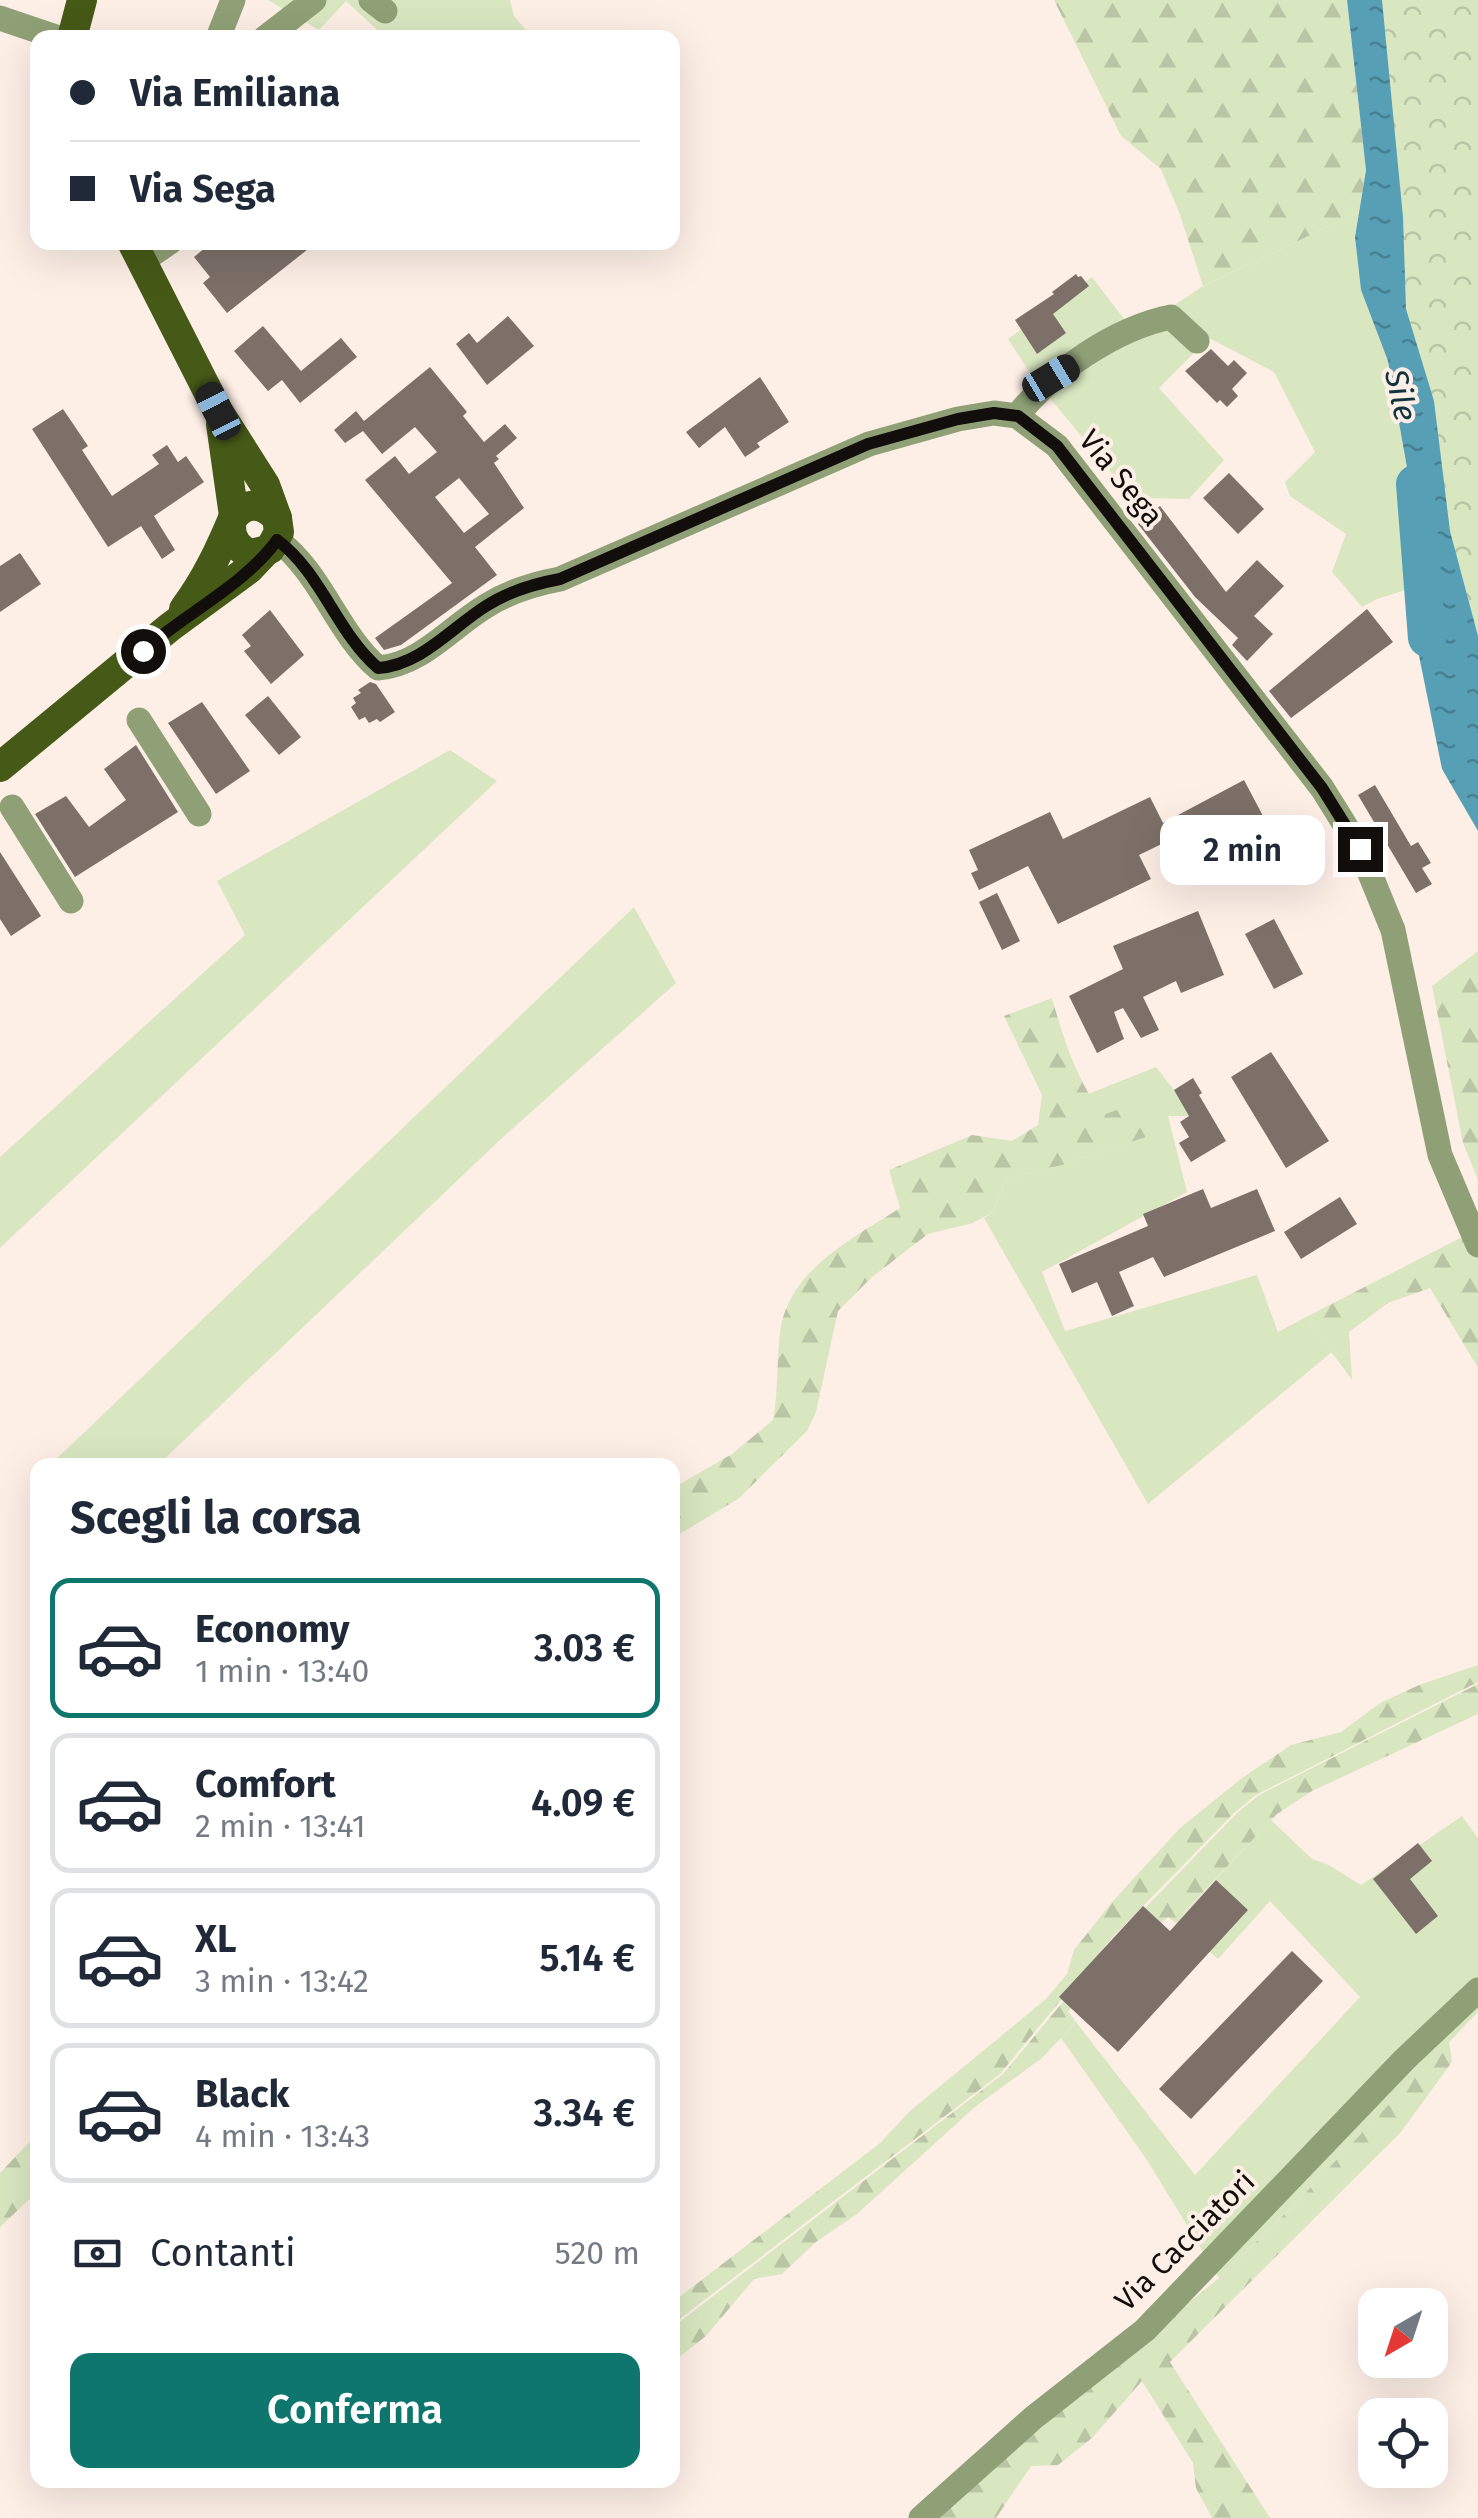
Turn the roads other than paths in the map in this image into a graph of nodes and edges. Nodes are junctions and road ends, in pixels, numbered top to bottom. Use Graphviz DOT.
graph roads {
  1 [pos="82,0"];
  2 [pos="233,0"];
  3 [pos="314,0"];
  4 [pos="0,18"];
  5 [pos="35,30"];
  6 [pos="74,30"];
  7 [pos="220,30"];
  8 [pos="275,30"];
  9 [pos="136,252"];
  10 [pos="1197,341"];
  11 [pos="218,411"];
  12 [pos="1018,416"];
  13 [pos="232,520"];
  14 [pos="273,536"];
  15 [pos="170,627"];
  16 [pos="140,720"];
  17 [pos="0,766"];
  18 [pos="12,807"];
  19 [pos="199,814"];
  20 [pos="70,901"];
  21 [pos="1478,1245"];
  22 [pos="1478,1990"];
  23 [pos="921,2518"];
  1 -- 6 [label="main road"];
  2 -- 7 [label="street"];
  3 -- 8 [label="street"];
  4 -- 5 [label="street"];
  9 -- 11 [label="main road"];
  10 -- 12 [label="street"];
  11 -- 13 [label="main road"];
  11 -- 14 [label="main road"];
  12 -- 14 [label="street"];
  12 -- 21 [label="street, Via Sega"];
  13 -- 14 [label="main road"];
  13 -- 14 [label="main road"];
  13 -- 15 [label="main road"];
  14 -- 15 [label="main road"];
  15 -- 17 [label="main road"];
  16 -- 19 [label="street"];
  18 -- 20 [label="street"];
  22 -- 23 [label="street, Via Cacciatori"];
}
